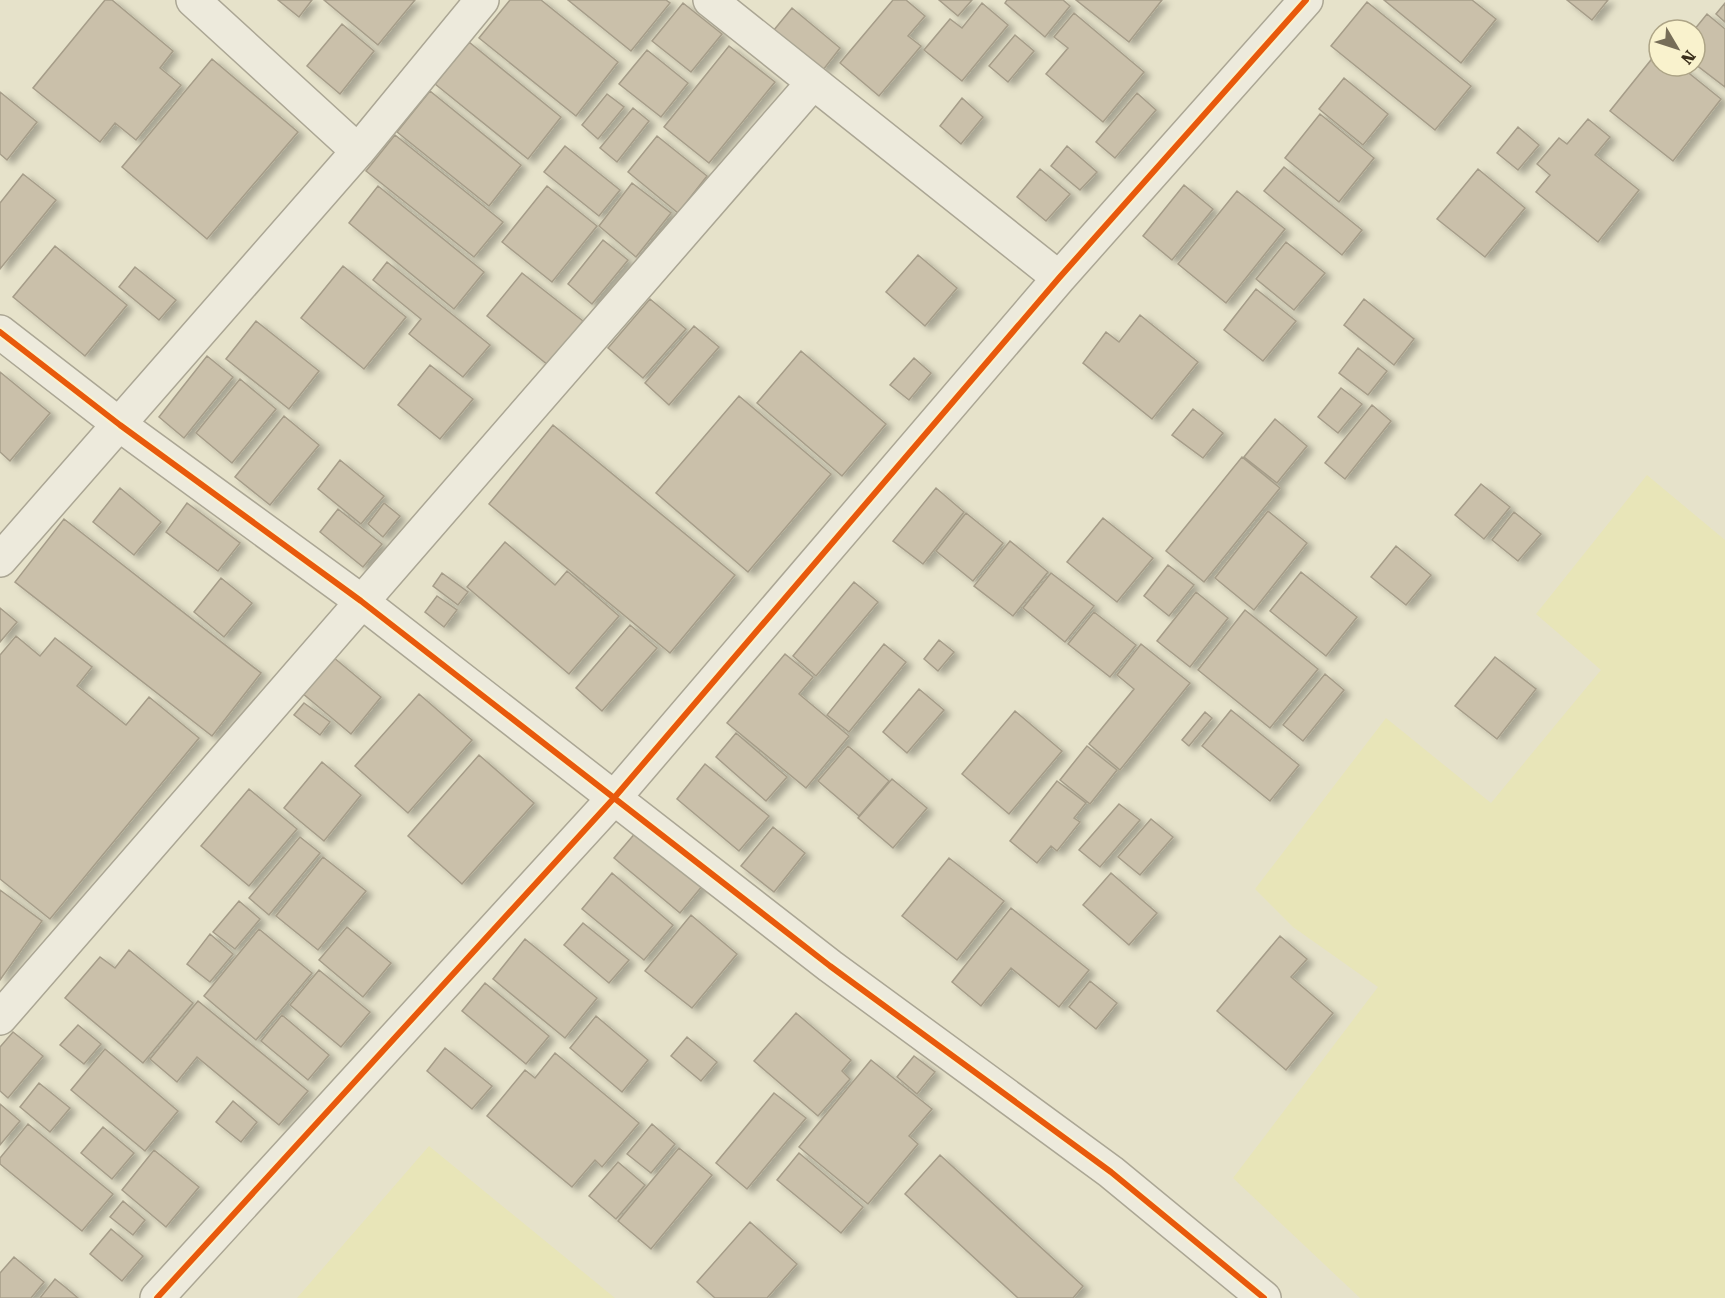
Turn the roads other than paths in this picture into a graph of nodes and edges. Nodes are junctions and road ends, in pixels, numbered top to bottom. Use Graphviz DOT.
graph roads {
  1 [pos="193,0"];
  2 [pos="482,0"];
  3 [pos="710,0"];
  4 [pos="1306,0"];
  5 [pos="812,84"];
  6 [pos="358,151"];
  7 [pos="1059,278"];
  8 [pos="0,332"];
  9 [pos="120,425"];
  10 [pos="0,560"];
  11 [pos="361,601"];
  12 [pos="614,798"];
  13 [pos="0,1018"];
  14 [pos="157,1298"];
  15 [pos="1264,1298"];
  1 -- 6 [label="street"];
  2 -- 6 [label="street"];
  3 -- 5 [label="street"];
  4 -- 7 [label="street"];
  5 -- 7 [label="street"];
  5 -- 11 [label="street"];
  6 -- 9 [label="street"];
  7 -- 12 [label="street"];
  8 -- 9 [label="street"];
  9 -- 10 [label="street"];
  9 -- 11 [label="street"];
  11 -- 12 [label="street"];
  11 -- 13 [label="street"];
  12 -- 14 [label="street"];
  12 -- 15 [label="street"];
}
